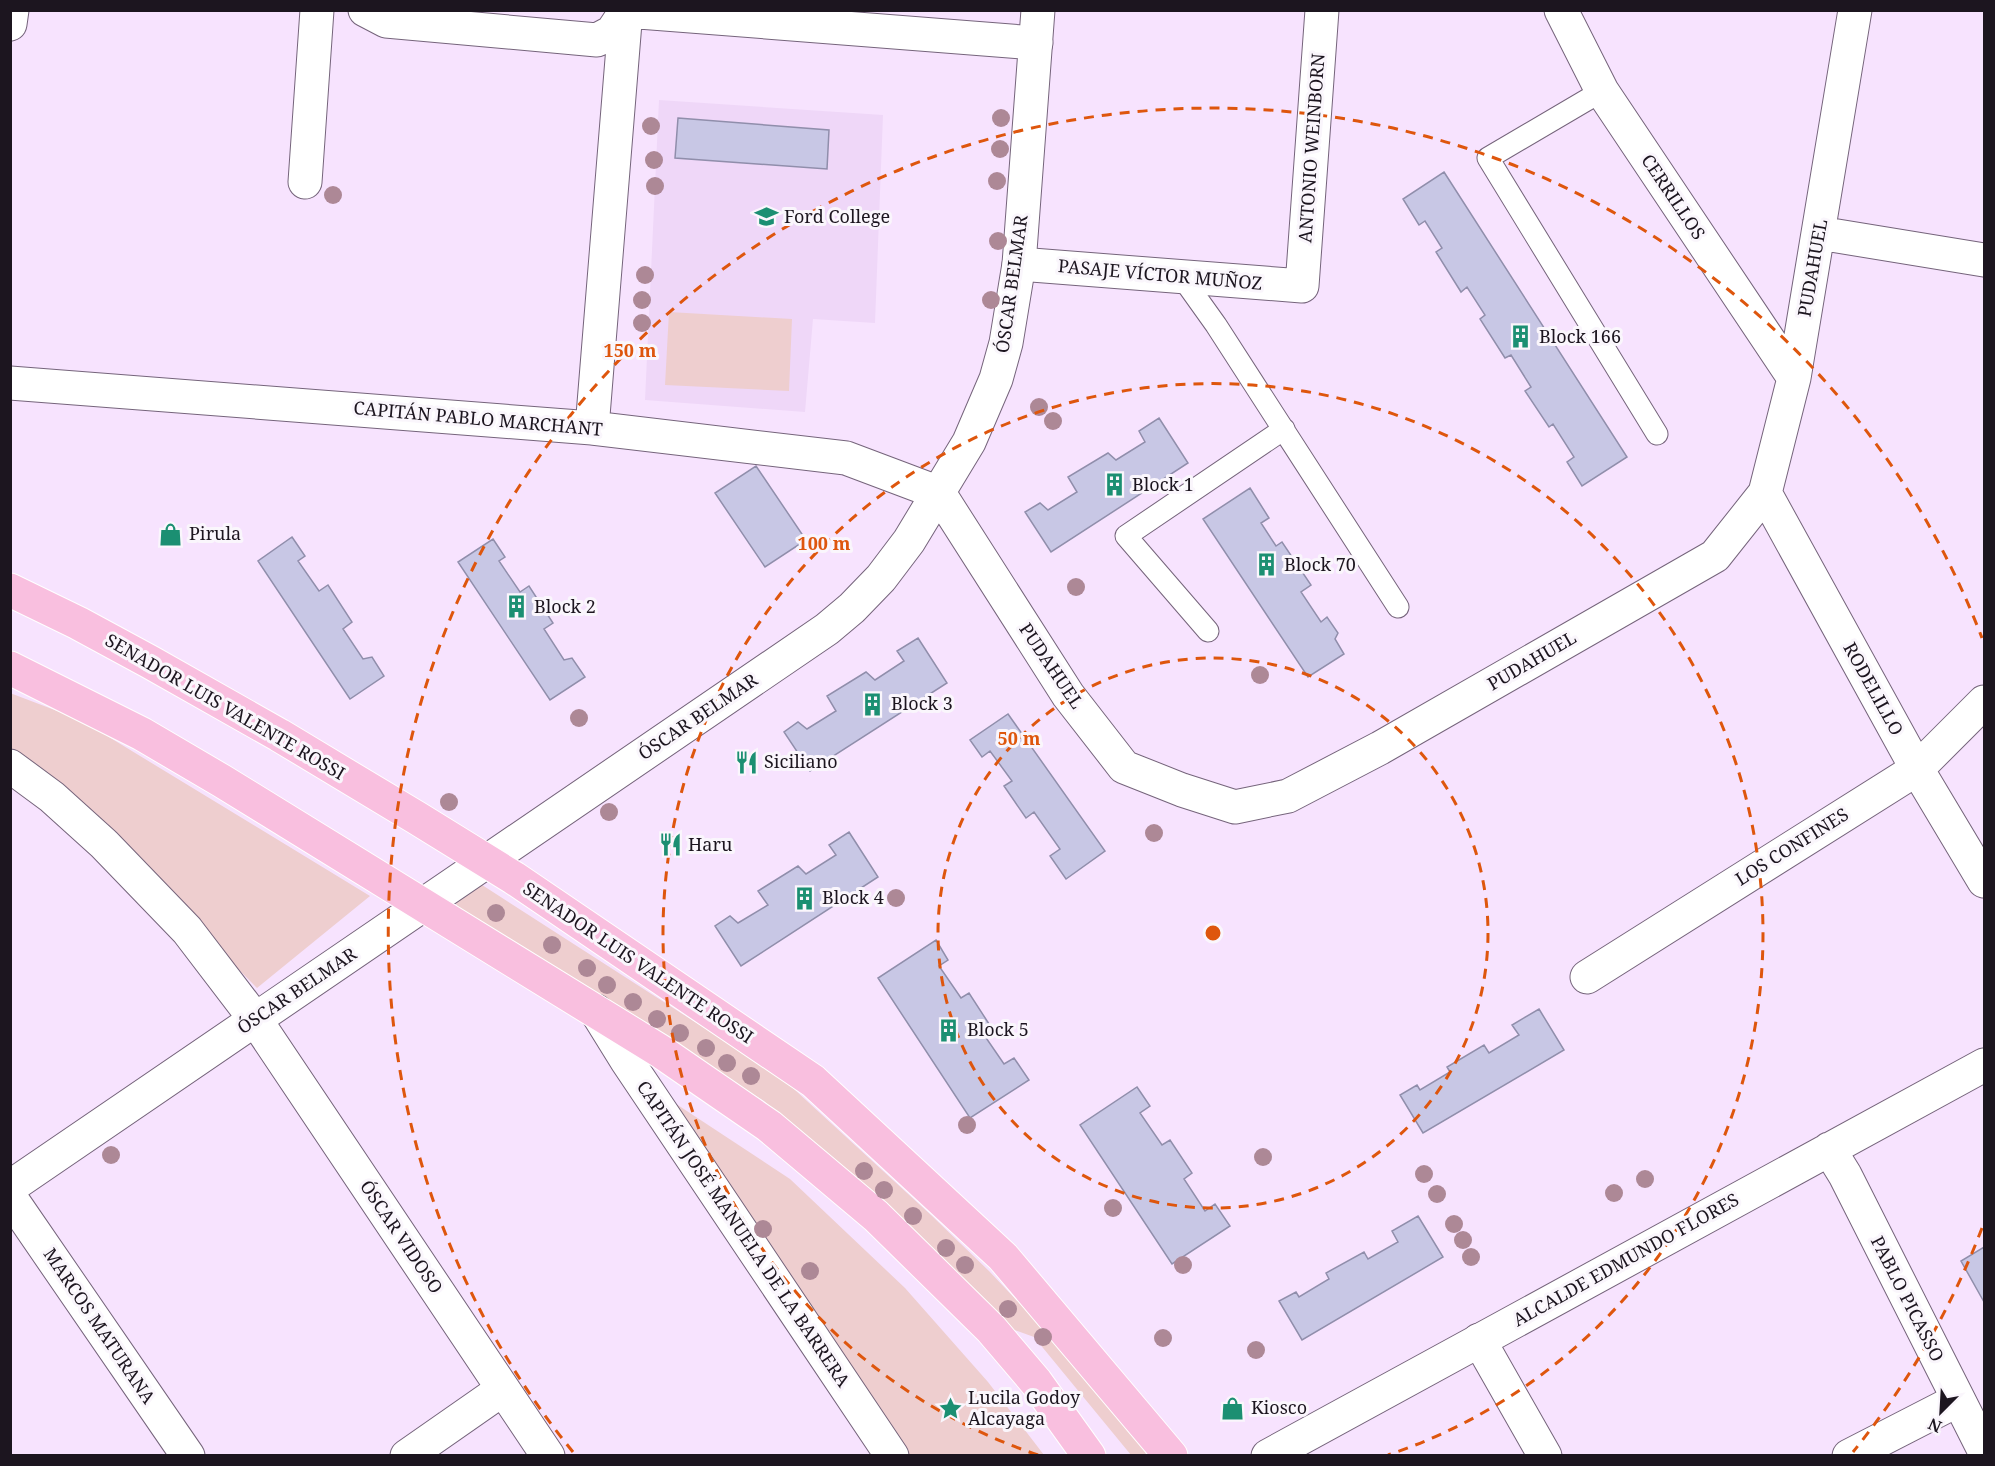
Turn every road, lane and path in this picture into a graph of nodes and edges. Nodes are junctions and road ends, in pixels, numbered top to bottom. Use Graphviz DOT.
graph roads {
  1 [pos="12,10"];
  2 [pos="317,10"];
  3 [pos="365,10"];
  4 [pos="1038,10"];
  5 [pos="1322,10"];
  6 [pos="1561,10"];
  7 [pos="1855,10"];
  8 [pos="626,11"];
  9 [pos="10,24"];
  10 [pos="1036,43"];
  11 [pos="1602,91"];
  12 [pos="305,182"];
  13 [pos="1819,233"];
  14 [pos="1984,260"];
  15 [pos="1019,264"];
  16 [pos="1181,276"];
  17 [pos="1302,286"];
  18 [pos="1794,378"];
  19 [pos="10,383"];
  20 [pos="592,428"];
  21 [pos="1284,429"];
  22 [pos="1657,434"];
  23 [pos="939,492"];
  24 [pos="1766,494"];
  25 [pos="10,590"];
  26 [pos="1398,607"];
  27 [pos="1208,631"];
  28 [pos="10,668"];
  29 [pos="1984,702"];
  30 [pos="10,766"];
  31 [pos="1917,769"];
  32 [pos="487,862"];
  33 [pos="1984,881"];
  34 [pos="423,905"];
  35 [pos="1587,977"];
  36 [pos="596,1011"];
  37 [pos="255,1020"];
  38 [pos="1984,1065"];
  39 [pos="1829,1149"];
  40 [pos="10,1187"];
  41 [pos="10,1197"];
  42 [pos="1479,1340"];
  43 [pos="503,1389"];
  44 [pos="1958,1400"];
  45 [pos="1983,1445"];
  46 [pos="188,1455"];
  47 [pos="407,1455"];
  48 [pos="548,1455"];
  49 [pos="892,1455"];
  50 [pos="1089,1455"];
  51 [pos="1171,1455"];
  52 [pos="1268,1455"];
  53 [pos="1545,1455"];
  54 [pos="1849,1455"];
  1 -- 9 [label="street"];
  2 -- 12 [label="street"];
  3 -- 8 [label="street"];
  4 -- 10 [label="street, ÓSCAR BELMAR"];
  5 -- 17 [label="street, ANTONIO WEINBORN"];
  6 -- 11 [label="street, CERRILLOS"];
  7 -- 13 [label="street, PUDAHUEL"];
  8 -- 10 [label="street"];
  8 -- 20 [label="street"];
  10 -- 15 [label="street, ÓSCAR BELMAR"];
  11 -- 18 [label="street, CERRILLOS"];
  11 -- 22 [label="lane"];
  13 -- 14 [label="street"];
  13 -- 18 [label="street, PUDAHUEL"];
  15 -- 16 [label="street, PASAJE VÍCTOR MUÑOZ"];
  15 -- 23 [label="street, ÓSCAR BELMAR"];
  16 -- 17 [label="street, PASAJE VÍCTOR MUÑOZ"];
  16 -- 21 [label="lane"];
  18 -- 24 [label="street, PUDAHUEL"];
  19 -- 20 [label="street, CAPITÁN PABLO MARCHANT"];
  20 -- 23 [label="street, CAPITÁN PABLO MARCHANT"];
  21 -- 26 [label="lane"];
  21 -- 27 [label="lane"];
  23 -- 24 [label="street, PUDAHUEL"];
  23 -- 32 [label="street, ÓSCAR BELMAR"];
  24 -- 31 [label="street, RODELILLO"];
  25 -- 32 [label="main road, SENADOR LUIS VALENTE ROSSI"];
  28 -- 34 [label="main road"];
  29 -- 31 [label="street, LOS CONFINES"];
  30 -- 37 [label="street, ÓSCAR VIDOSO"];
  31 -- 33 [label="street, RODELILLO"];
  31 -- 35 [label="street, LOS CONFINES"];
  32 -- 34 [label="street, ÓSCAR BELMAR"];
  32 -- 51 [label="main road, SENADOR LUIS VALENTE ROSSI"];
  34 -- 36 [label="main road"];
  34 -- 37 [label="street, ÓSCAR BELMAR"];
  36 -- 49 [label="street, CAPITÁN JOSÉ MANUELA DE LA BARRERA"];
  36 -- 50 [label="main road"];
  37 -- 40 [label="street, ÓSCAR BELMAR"];
  37 -- 43 [label="street, ÓSCAR VIDOSO"];
  38 -- 39 [label="street, ALCALDE EDMUNDO FLORES"];
  39 -- 42 [label="street, ALCALDE EDMUNDO FLORES"];
  39 -- 44 [label="street, PABLO PICASSO"];
  41 -- 46 [label="street, MARCOS MATURANA"];
  42 -- 52 [label="street, ALCALDE EDMUNDO FLORES"];
  42 -- 53 [label="street"];
  43 -- 47 [label="street"];
  43 -- 48 [label="street, ÓSCAR VIDOSO"];
  44 -- 45 [label="street, PABLO PICASSO"];
  44 -- 54 [label="street"];
}
